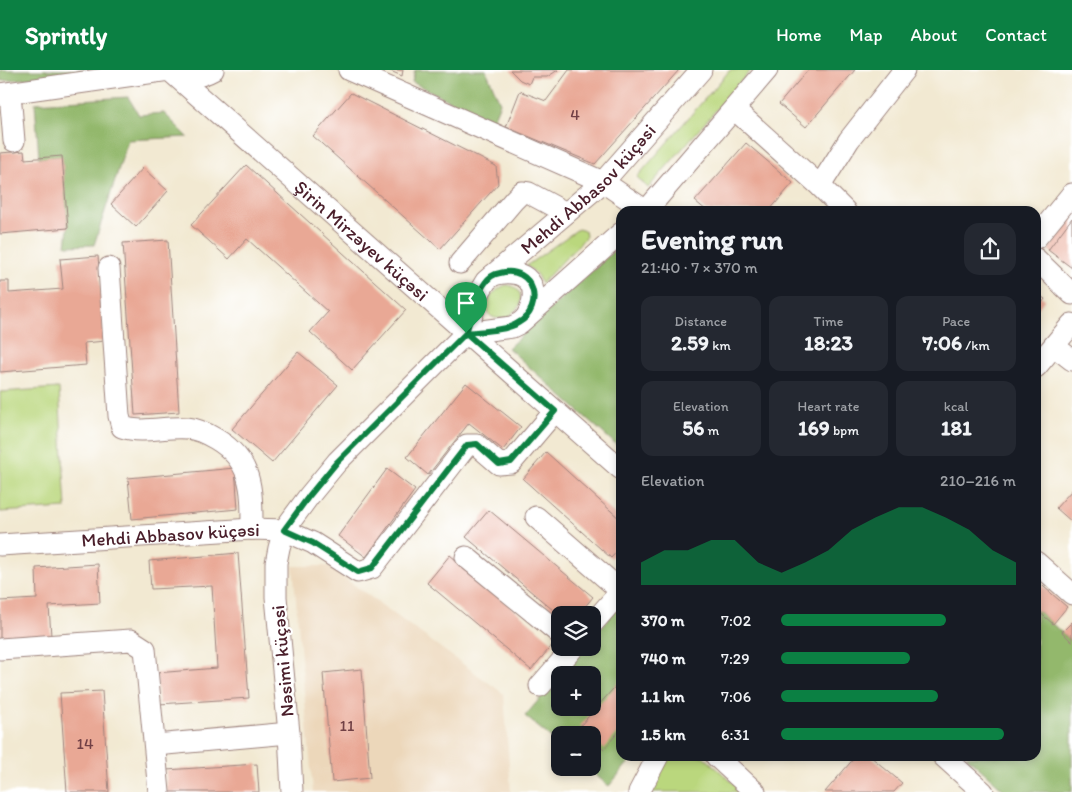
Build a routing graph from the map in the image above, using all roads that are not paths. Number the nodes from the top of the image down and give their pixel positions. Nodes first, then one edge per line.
1 (168, 70) edge
2 (213, 70) edge
3 (349, 70) edge
4 (700, 70) edge
5 (767, 70) edge
6 (904, 70) edge
7 (5, 94) edge
8 (734, 109) junction
9 (14, 141) dead end
10 (603, 182) junction
11 (820, 186) junction
12 (1072, 194) edge
13 (639, 206) edge
14 (650, 206) edge
15 (840, 206) edge
16 (566, 213) junction
17 (1041, 232) edge
18 (616, 237) edge
19 (460, 263) dead end
20 (1041, 264) edge
21 (109, 268) dead end
22 (493, 274) junction
23 (1072, 294) edge
24 (527, 316) junction
25 (1072, 324) edge
26 (466, 333) junction
27 (1054, 346) junction
28 (1072, 360) edge
29 (1041, 361) edge
30 (555, 411) junction
31 (616, 465) edge
32 (536, 517) dead end
33 (252, 529) junction
34 (284, 530) junction
35 (0, 545) edge
36 (466, 557) dead end
37 (1041, 566) edge
38 (616, 587) edge
39 (1072, 594) edge
40 (616, 597) edge
41 (601, 614) edge
42 (551, 627) edge
43 (0, 649) edge
44 (566, 656) edge
45 (540, 686) dead end
46 (289, 733) junction
47 (155, 745) junction
48 (655, 761) edge
49 (721, 761) edge
50 (949, 761) edge
51 (158, 792) edge
52 (292, 792) edge
53 (639, 792) edge
54 (755, 792) edge
55 (983, 792) edge

1 - 2 street
1 - 7 street
1 - 26 street, Şirin Mirzəyev küçəsi
3 - 10 street
4 - 10 street, Mehdi Abbasov küçəsi
5 - 8 street
6 - 11 street
7 - 9 street
8 - 11 street
8 - 14 street
10 - 13 street
10 - 16 street, Mehdi Abbasov küçəsi
11 - 15 street
12 - 17 street
16 - 19 street
16 - 22 street, Mehdi Abbasov küçəsi
18 - 24 street
20 - 23 street
21 - 33 street
22 - 24 street
22 - 26 street, Mehdi Abbasov küçəsi
24 - 26 street
25 - 27 street
26 - 30 street, Şirin Mirzəyev küçəsi
26 - 34 street, Mehdi Abbasov küçəsi
27 - 28 street
27 - 29 street
30 - 31 street, Şirin Mirzəyev küçəsi
30 - 34 street
32 - 38 street
33 - 34 street, Mehdi Abbasov küçəsi
33 - 35 street, Mehdi Abbasov küçəsi
34 - 46 street, Nəsimi küçəsi
36 - 42 street
37 - 39 street
40 - 41 street
43 - 47 street
44 - 45 street
46 - 47 street
46 - 52 street, Nəsimi küçəsi
47 - 51 street
48 - 53 street
49 - 54 street
50 - 55 street

